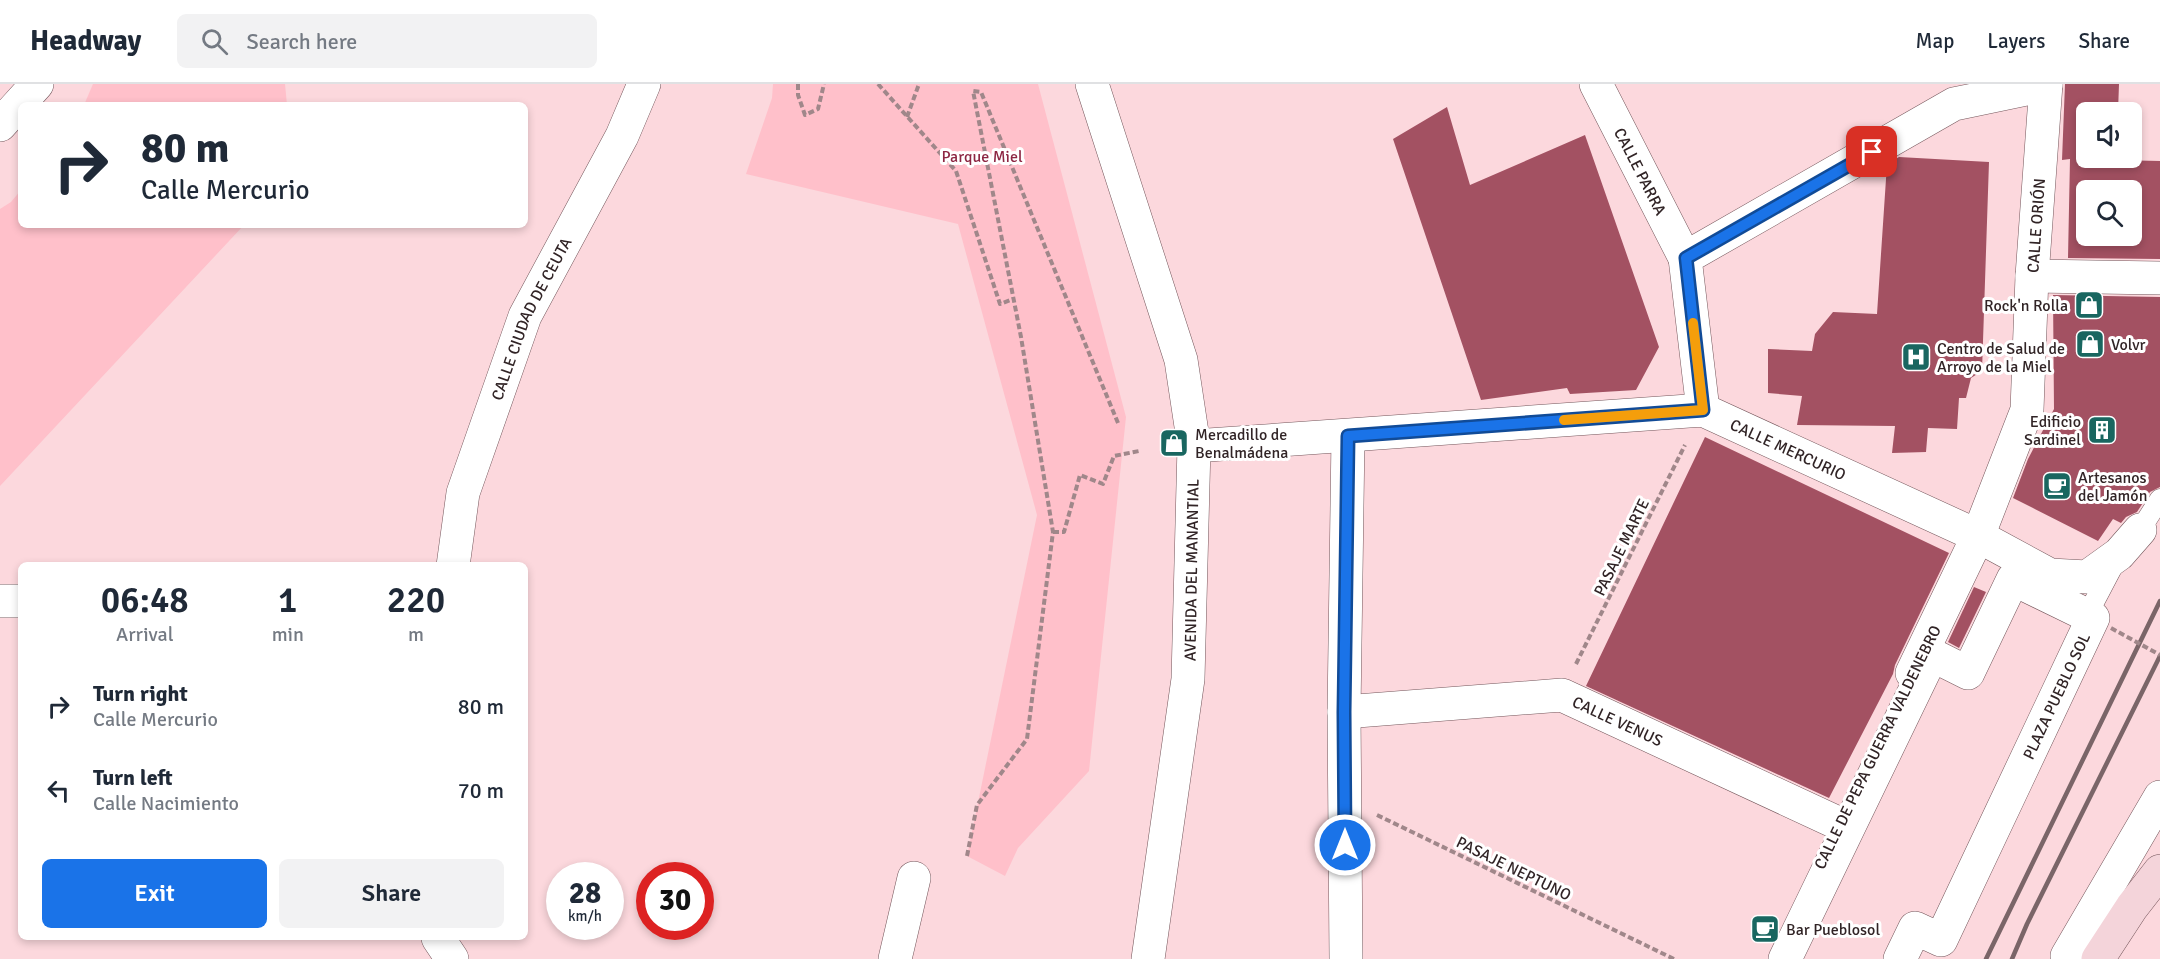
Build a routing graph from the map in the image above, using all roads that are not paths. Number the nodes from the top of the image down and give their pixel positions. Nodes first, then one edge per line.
1 (37, 84) edge
2 (644, 84) edge
3 (1092, 84) edge
4 (1596, 84) edge
5 (2046, 85) edge
6 (21, 102) edge
7 (18, 105) edge
8 (0, 125) edge
9 (1686, 258) junction
10 (2032, 276) junction
11 (2160, 278) edge
12 (1703, 410) junction
13 (1348, 436) junction
14 (1194, 446) junction
15 (2160, 499) edge
16 (2140, 530) joint
17 (1978, 536) junction
18 (2119, 554) junction
19 (454, 562) edge
20 (18, 601) edge
21 (0, 602) edge
22 (1344, 712) junction
23 (2036, 715) dead end
24 (2160, 797) edge
25 (1840, 824) junction
26 (2160, 871) edge
27 (914, 878) dead end
28 (439, 940) edge
29 (452, 940) edge
30 (2083, 958) edge
31 (453, 959) edge
32 (895, 959) edge
33 (1148, 959) edge
34 (1346, 959) edge
35 (1775, 959) edge
36 (1785, 959) edge
37 (1900, 959) edge

1 - 6 street
2 - 19 street, CALLE CIUDAD DE CEUTA
3 - 14 street, AVENIDA DEL MANANTIAL
4 - 9 street, CALLE PARRA
5 - 9 street
5 - 10 street, CALLE ORIÓN
7 - 8 street
9 - 12 street
10 - 11 street
10 - 17 street, CALLE ORIÓN
12 - 13 street, CALLE MERCURIO
12 - 17 street, CALLE MERCURIO
13 - 14 street, CALLE MERCURIO
13 - 22 street
14 - 33 street, AVENIDA DEL MANANTIAL
15 - 16 lane
16 - 18 street, CALLE MERCURIO
17 - 18 street, CALLE MERCURIO
17 - 25 street, CALLE DE PEPA GUERRA VALDENEBRO
18 - 23 lane
20 - 21 street
22 - 25 street, CALLE VENUS
22 - 34 street
24 - 30 street
25 - 35 street, CALLE DE PEPA GUERRA VALDENEBRO
26 - 30 main road
27 - 32 street
28 - 31 street
29 - 31 street
36 - 37 street, PLAZA PUEBLO SOL

